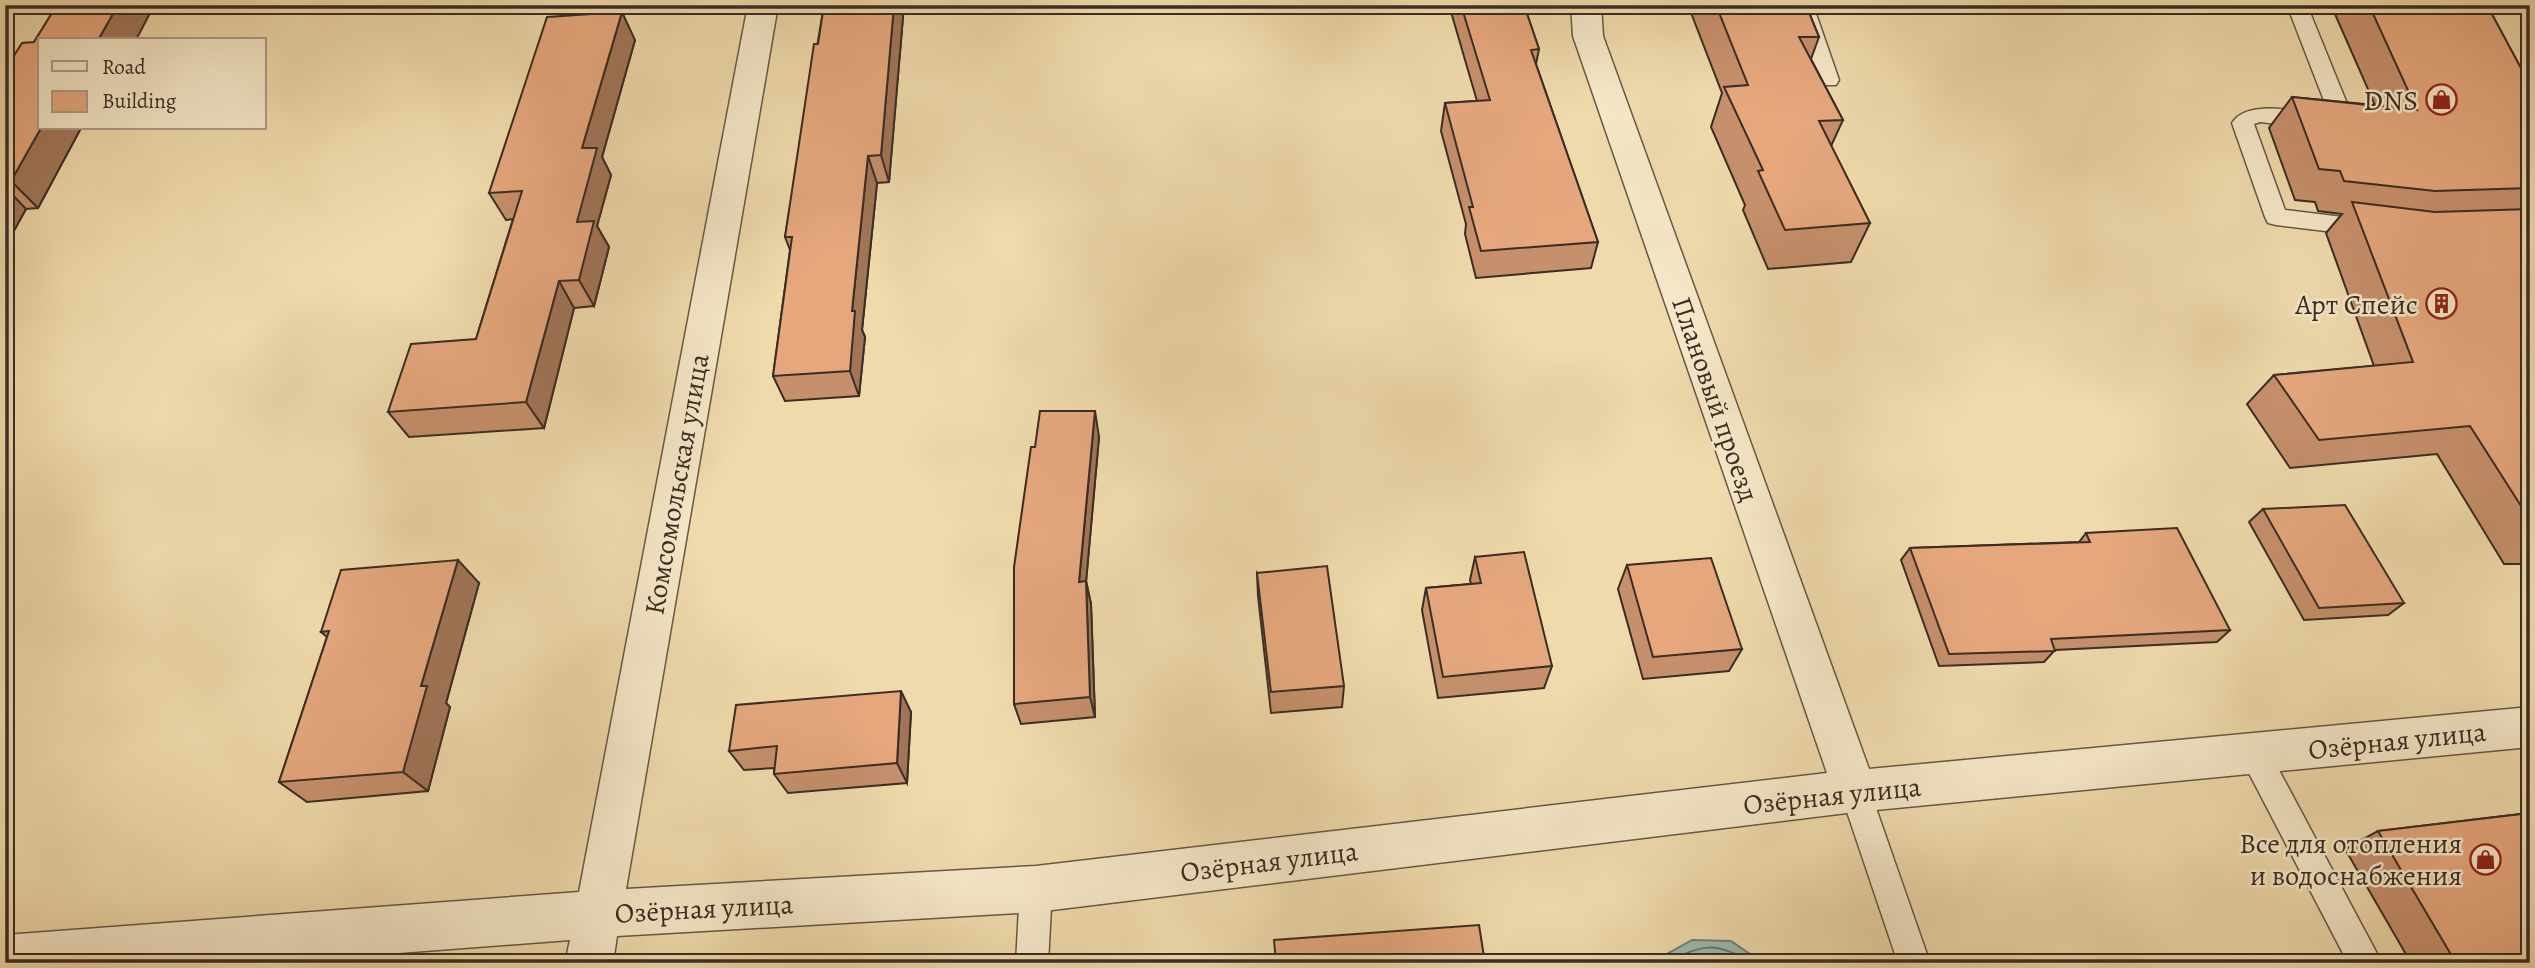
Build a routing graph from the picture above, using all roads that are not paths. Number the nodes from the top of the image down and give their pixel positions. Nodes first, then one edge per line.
1 (763, 5) edge
2 (1586, 5) edge
3 (1803, 5) edge
4 (2297, 5) edge
5 (1829, 80) dead end
6 (2393, 231) edge
7 (2530, 727) edge
8 (2254, 754) junction
9 (1855, 791) junction
10 (1036, 889) junction
11 (598, 914) junction
12 (5, 959) edge
13 (589, 963) edge
14 (1032, 963) edge
15 (1914, 963) edge
16 (2366, 963) edge

1 - 11 street, Комсомольская улица
2 - 9 street, Плановый проезд
3 - 5 lane
4 - 6 lane
7 - 8 street, Озёрная улица
8 - 9 street, Озёрная улица
8 - 16 lane
9 - 10 street, Озёрная улица
9 - 15 lane
10 - 11 street, Озёрная улица
10 - 14 lane
11 - 12 street, Озёрная улица
11 - 13 street, Комсомольская улица

